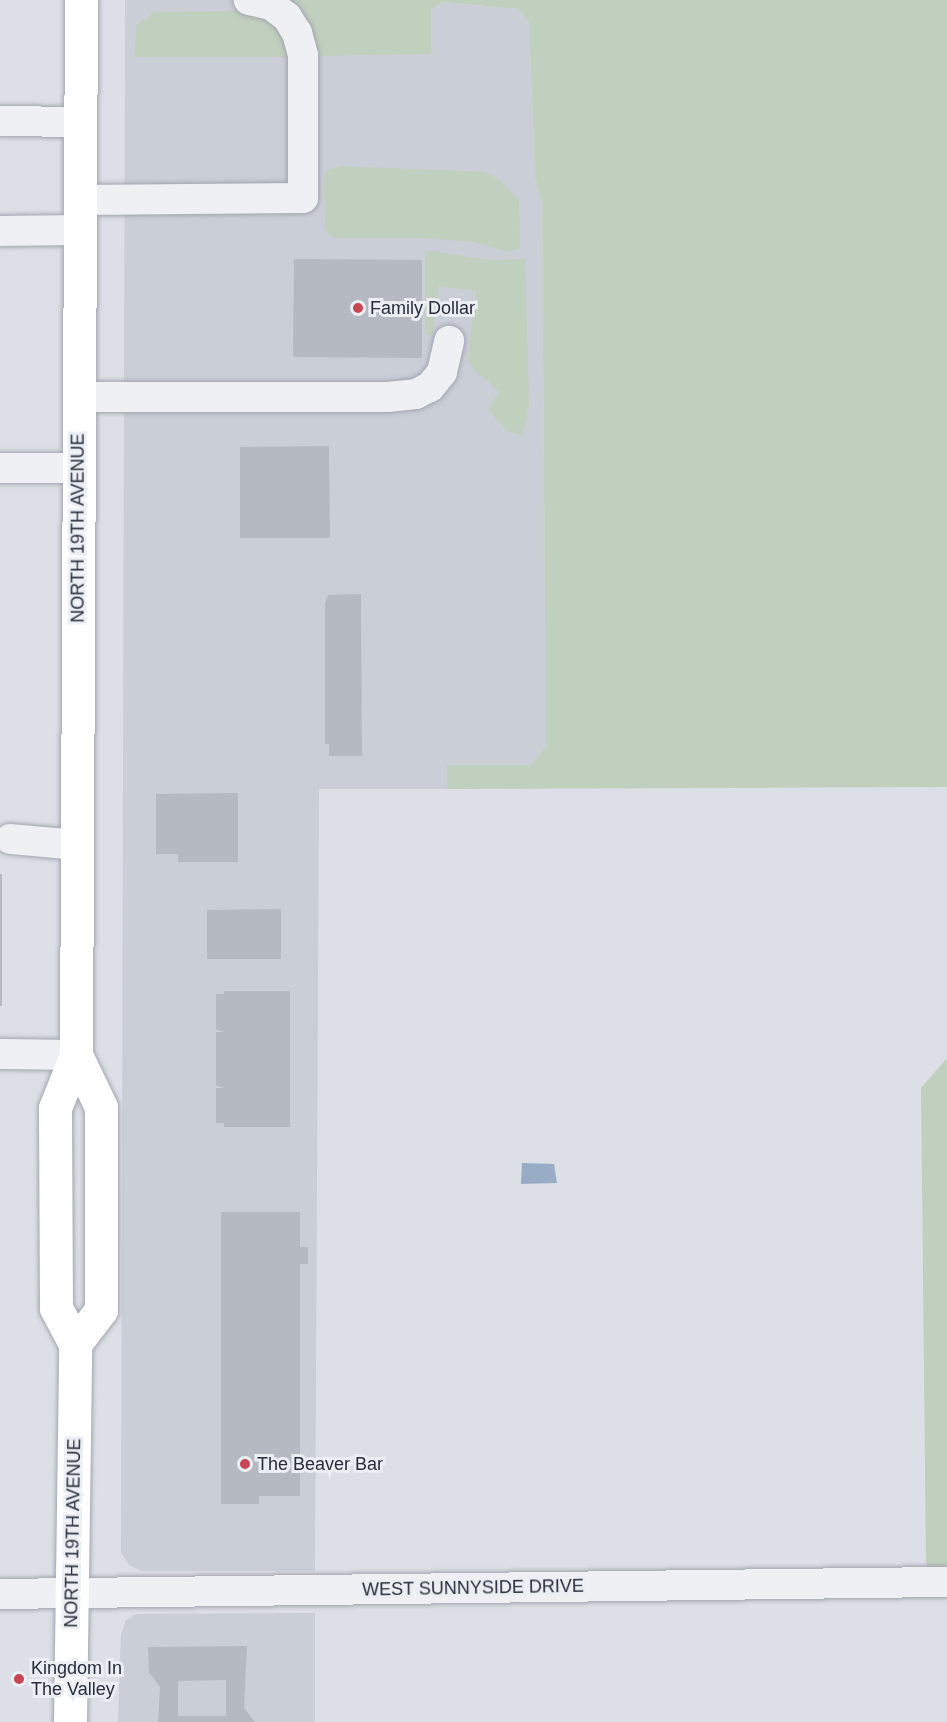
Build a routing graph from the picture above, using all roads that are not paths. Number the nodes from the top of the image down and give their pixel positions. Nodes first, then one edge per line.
1 (81, 0) edge
2 (249, 0) edge
3 (0, 122) edge
4 (81, 122) junction
5 (80, 215) junction
6 (0, 231) edge
7 (449, 342) dead end
8 (79, 397) junction
9 (0, 468) edge
10 (79, 468) junction
11 (10, 839) dead end
12 (77, 845) junction
13 (0, 1054) edge
14 (76, 1055) junction
15 (75, 1344) junction
16 (947, 1582) edge
17 (73, 1593) junction
18 (0, 1594) edge
19 (70, 1722) edge

1 - 4 main road, NORTH 19TH AVENUE
2 - 5 street
3 - 4 street
4 - 5 main road, NORTH 19TH AVENUE
5 - 6 street
5 - 8 main road, NORTH 19TH AVENUE
7 - 8 street
8 - 10 main road, NORTH 19TH AVENUE
9 - 10 street
10 - 12 main road, NORTH 19TH AVENUE
11 - 12 street
12 - 14 main road, NORTH 19TH AVENUE
13 - 14 street
14 - 15 main road, NORTH 19TH AVENUE
14 - 15 main road, NORTH 19TH AVENUE
15 - 17 main road, NORTH 19TH AVENUE
16 - 17 street, WEST SUNNYSIDE DRIVE
17 - 18 street, WEST SUNNYSIDE DRIVE
17 - 19 main road, NORTH 19TH AVENUE

